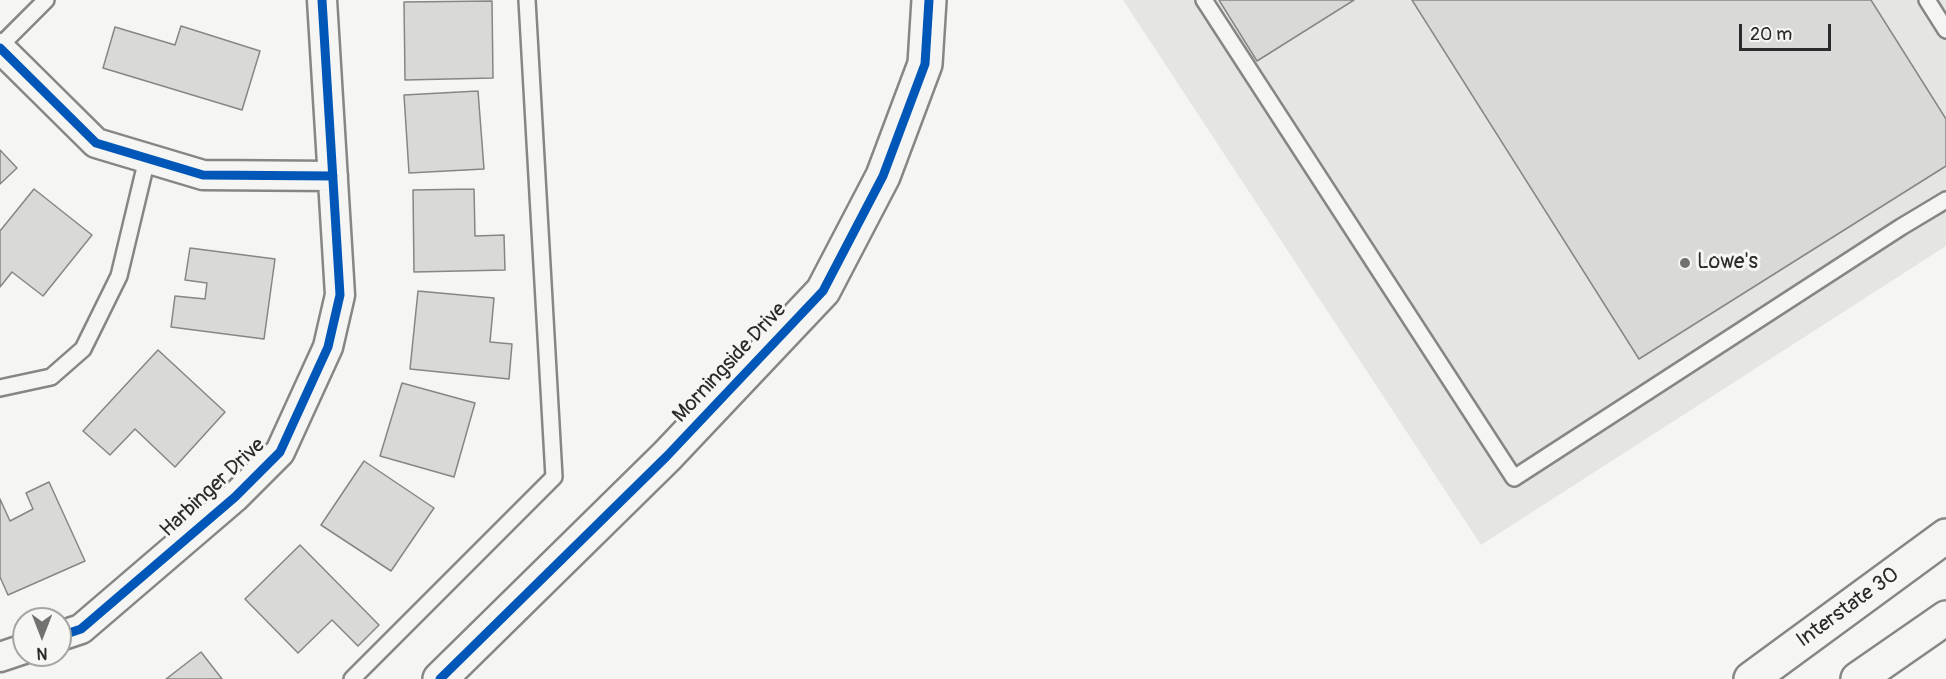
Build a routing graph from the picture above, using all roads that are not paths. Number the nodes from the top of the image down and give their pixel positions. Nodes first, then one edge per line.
1 (46, 0) edge
2 (322, 0) edge
3 (527, 0) edge
4 (929, 0) edge
5 (1204, 0) edge
6 (1934, 3) edge
7 (1946, 30) edge
8 (0, 47) edge
9 (147, 159) junction
10 (333, 176) junction
11 (1946, 200) edge
12 (0, 388) edge
13 (1946, 537) edge
14 (1946, 618) edge
15 (72, 632) edge
16 (352, 679) edge
17 (440, 679) edge
18 (1751, 679) edge
19 (1858, 679) edge

1 - 8 lane
2 - 10 street, Harbinger Drive
3 - 16 lane
4 - 17 main road, Morningside Drive
5 - 11 lane
6 - 7 lane
8 - 9 street
9 - 10 street
9 - 12 lane
10 - 15 street, Harbinger Drive
13 - 18 main road, Interstate 30
14 - 19 main road

